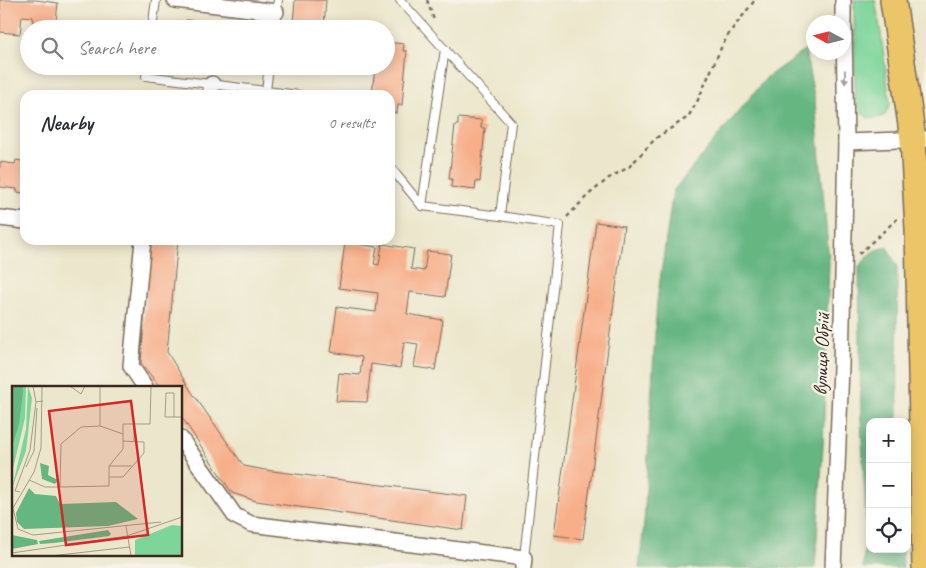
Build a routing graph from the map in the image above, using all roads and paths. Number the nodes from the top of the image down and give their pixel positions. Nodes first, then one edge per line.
1 (156, 0) edge
2 (174, 0) edge
3 (400, 0) edge
4 (755, 0) edge
5 (843, 0) edge
6 (893, 0) edge
7 (277, 6) edge
8 (843, 15) edge
9 (153, 20) edge
10 (275, 20) edge
11 (445, 49) junction
12 (845, 60) edge
13 (146, 75) edge
14 (268, 75) edge
15 (211, 90) edge
16 (266, 90) edge
17 (920, 139) edge
18 (846, 142) junction
19 (395, 173) edge
20 (422, 206) junction
21 (500, 216) junction
22 (0, 218) edge
23 (20, 220) edge
24 (560, 225) junction
25 (143, 245) edge
26 (144, 386) edge
27 (182, 439) edge
28 (524, 563) edge
29 (833, 568) edge
30 (925, 568) edge

1 - 9 lane
2 - 7 street
3 - 11 lane
4 - 24 path
5 - 8 street
6 - 17 highway
7 - 10 lane
11 - 20 lane
11 - 21 lane
12 -> 18 street, вулиця Обрій
13 - 15 lane
14 - 16 lane
17 - 18 street
17 - 30 highway
18 - 29 street, вулиця Обрій
19 - 20 lane
20 - 21 lane
21 - 24 lane
22 - 23 street
24 - 28 lane
25 - 26 street
27 - 28 street

